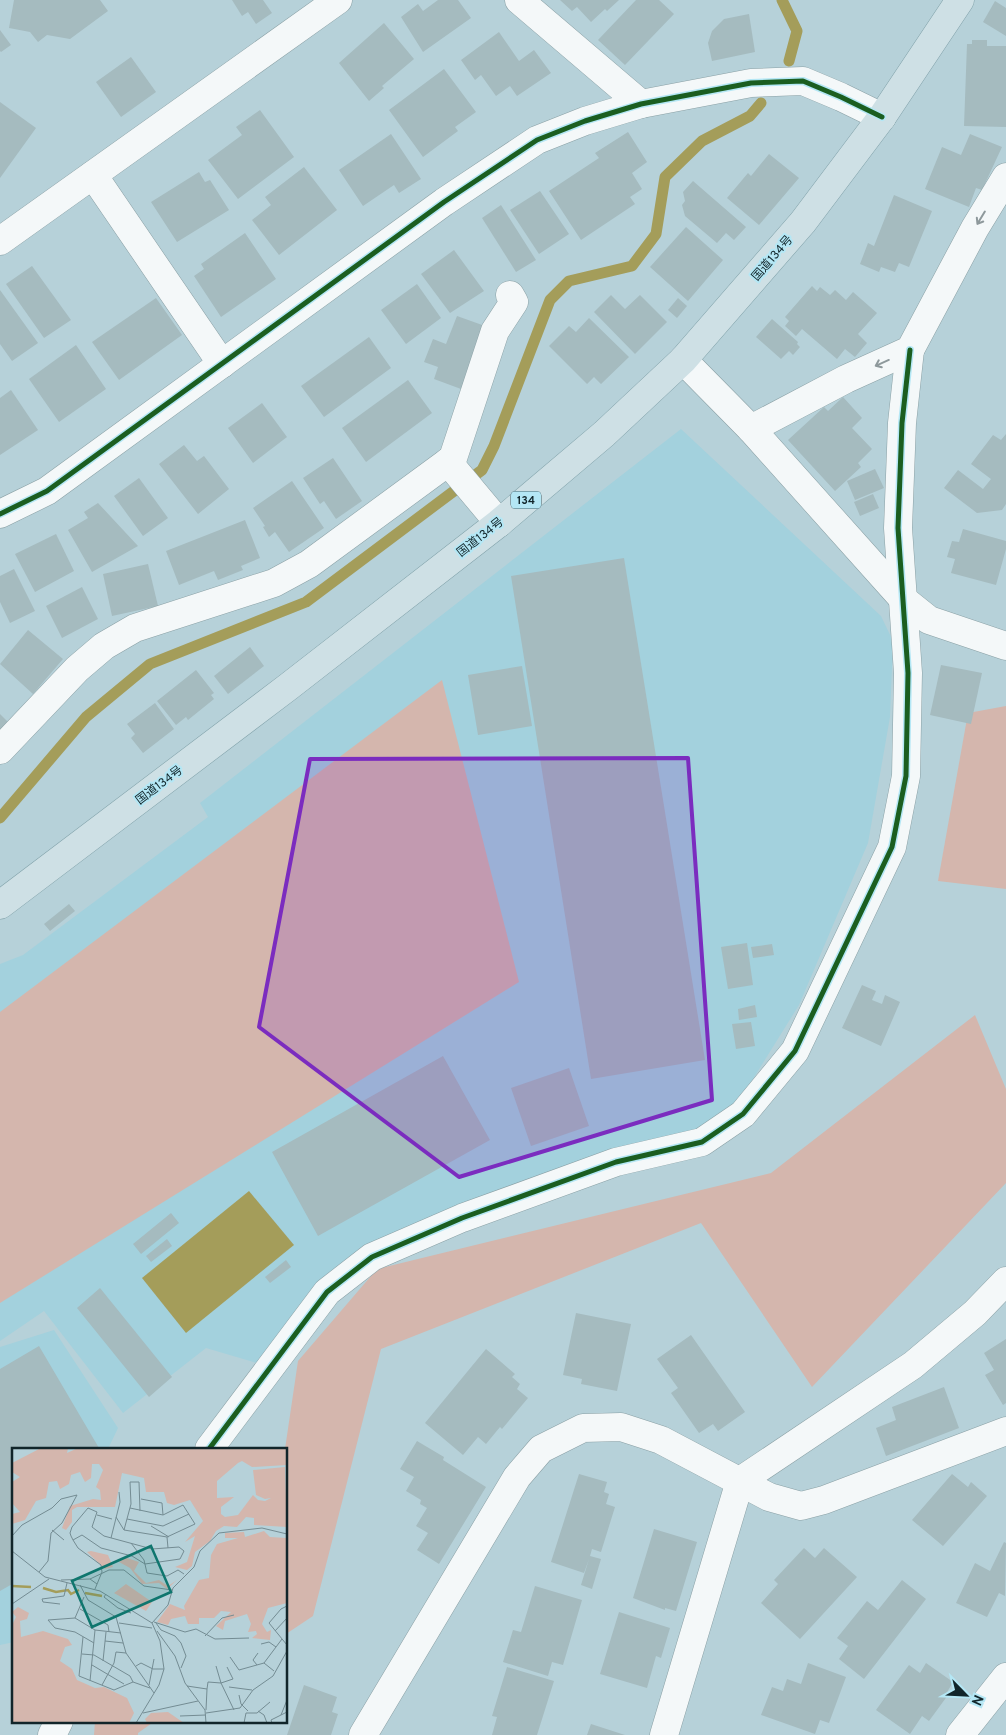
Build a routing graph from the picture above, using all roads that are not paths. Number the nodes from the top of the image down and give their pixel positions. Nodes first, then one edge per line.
1 (338, 0) edge
2 (519, 0) edge
3 (960, 0) edge
4 (641, 104) junction
5 (882, 118) junction
6 (93, 175) junction
7 (1006, 177) edge
8 (0, 241) edge
9 (510, 295) dead end
10 (910, 350) junction
11 (683, 360) junction
12 (222, 364) junction
13 (751, 429) junction
14 (451, 465) junction
15 (0, 514) edge
16 (499, 523) junction
17 (904, 600) junction
18 (1006, 646) edge
19 (0, 750) edge
20 (0, 905) edge
21 (1006, 1281) edge
22 (1006, 1430) edge
23 (210, 1448) edge
24 (740, 1481) junction
25 (1006, 1677) edge
26 (59, 1722) edge
27 (52, 1735) edge
28 (363, 1735) edge
29 (664, 1735) edge
30 (960, 1735) edge

1 - 6 street
2 - 4 street
3 - 5 highway, 国道134号 / 134
4 - 5 street
4 - 12 street
5 - 11 highway, 国道134号 / 134
6 - 8 street
6 - 12 street
7 -> 10 street
9 - 14 street
10 -> 13 street
10 - 17 street
11 - 13 street
11 - 16 highway, 国道134号 / 134
12 - 15 street
13 - 17 street
14 - 16 street
14 - 19 street
16 - 20 highway, 国道134号 / 134
17 - 18 street
17 - 23 street
21 - 24 street
22 - 24 street
24 - 28 street
24 - 29 street
25 - 30 street
26 - 27 street

